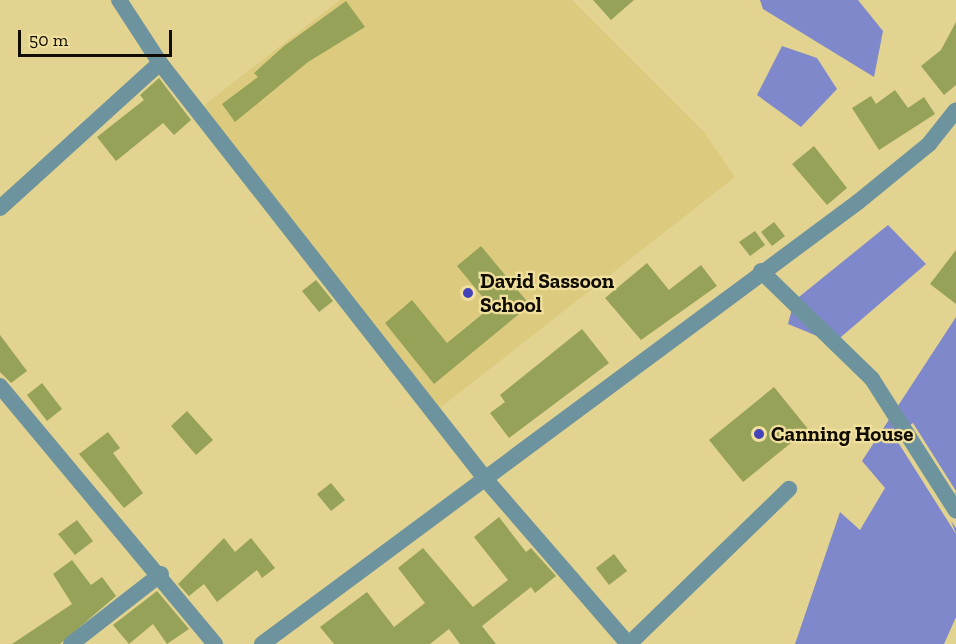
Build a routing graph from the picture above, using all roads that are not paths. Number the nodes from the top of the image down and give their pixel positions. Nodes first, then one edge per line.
1 (119, 0) edge
2 (160, 63) junction
3 (956, 110) edge
4 (0, 208) edge
5 (761, 272) junction
6 (0, 386) edge
7 (487, 481) junction
8 (789, 489) dead end
9 (956, 511) edge
10 (161, 574) junction
11 (71, 644) edge
12 (215, 644) edge
13 (262, 644) edge
14 (629, 644) edge

1 - 2 street
2 - 4 street
2 - 7 street
3 - 5 street
5 - 7 street
5 - 9 street
6 - 10 street
7 - 13 street
7 - 14 street
8 - 14 street
10 - 11 street
10 - 12 street

